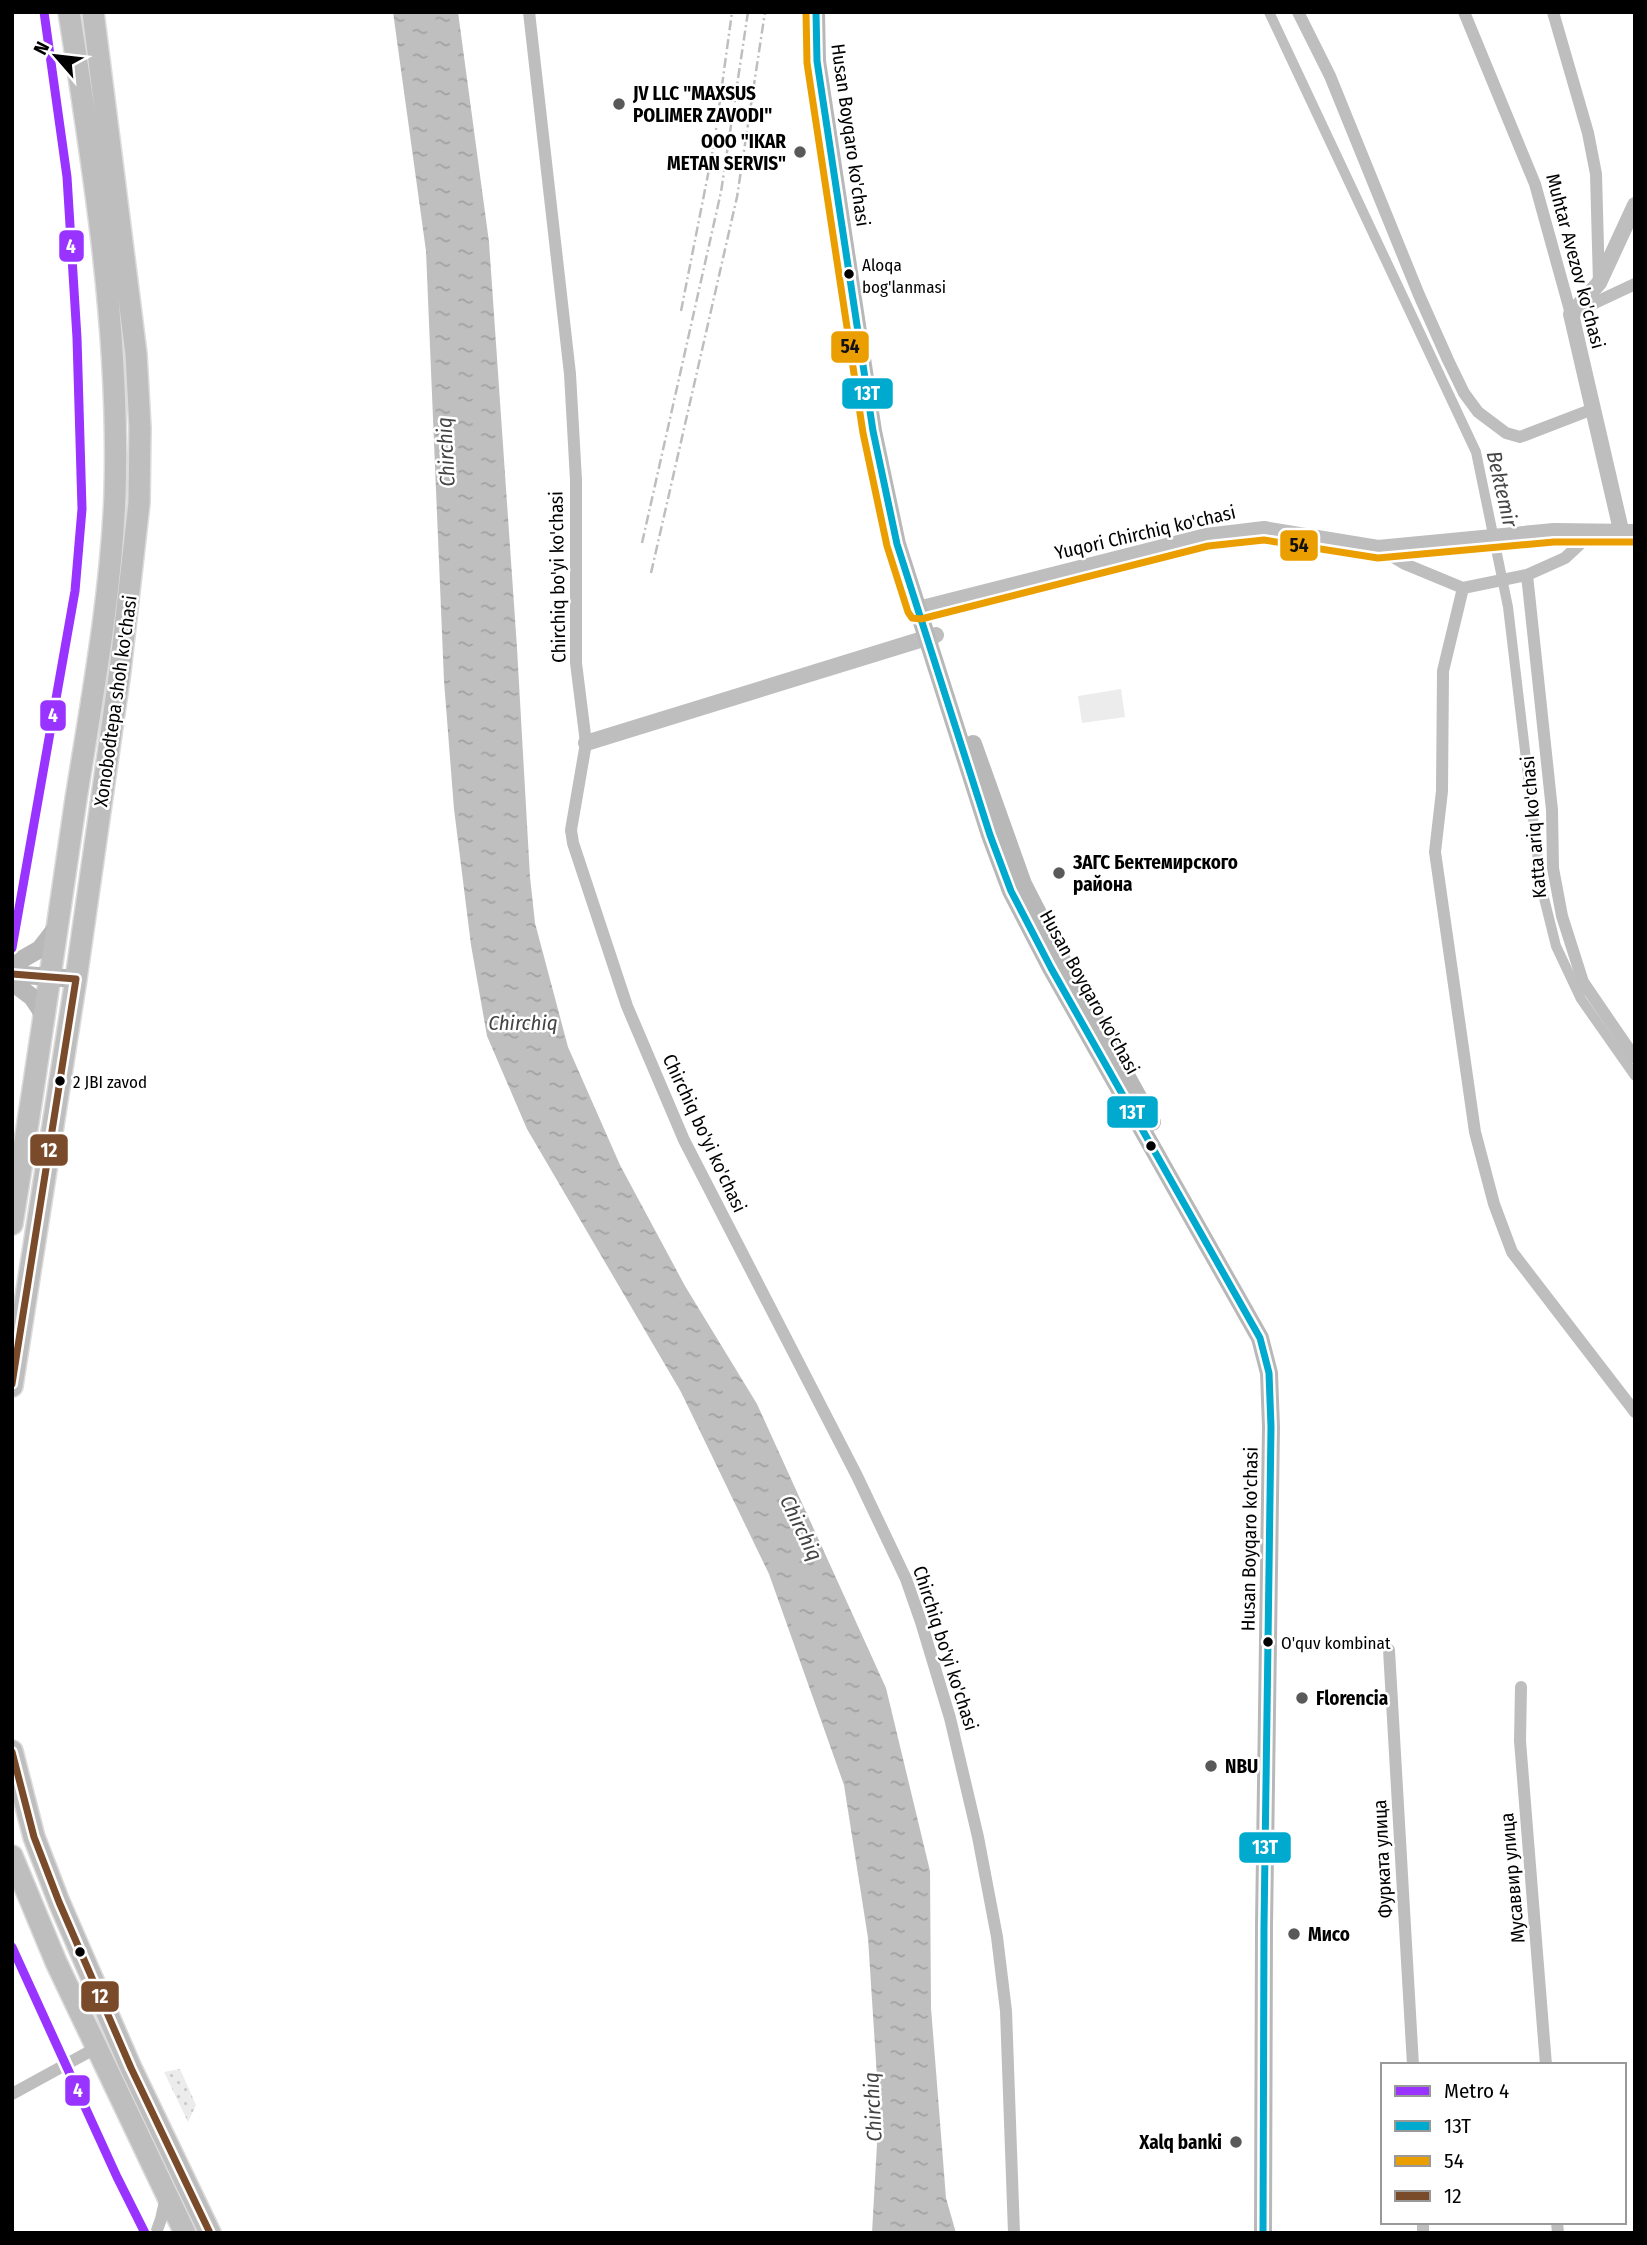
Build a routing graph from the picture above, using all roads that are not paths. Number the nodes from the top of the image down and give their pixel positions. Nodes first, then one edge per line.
1 (69, 12) edge
2 (93, 12) edge
3 (529, 12) edge
4 (816, 12) edge
5 (826, 12) edge
6 (1298, 12) edge
7 (1464, 12) edge
8 (1553, 12) edge
9 (822, 61) junction
10 (1635, 205) edge
11 (1599, 283) junction
12 (1635, 284) edge
13 (1571, 314) junction
14 (1593, 409) junction
15 (1595, 530) junction
16 (1628, 531) edge
17 (1378, 548) junction
18 (1521, 576) junction
19 (1463, 588) junction
20 (922, 608) junction
21 (932, 637) junction
22 (586, 743) junction
23 (57, 927) junction
24 (12, 965) edge
25 (1057, 965) junction
26 (12, 974) edge
27 (49, 977) junction
28 (76, 979) junction
29 (12, 982) edge
30 (44, 1015) junction
31 (1635, 1058) edge
32 (12, 1224) edge
33 (12, 1386) edge
34 (1635, 1412) edge
35 (1389, 1650) dead end
36 (1521, 1687) dead end
37 (12, 1751) edge
38 (37, 1846) junction
39 (12, 1856) edge
40 (96, 2048) junction
41 (1413, 2063) edge
42 (1546, 2063) edge
43 (12, 2094) edge
44 (166, 2193) junction
45 (156, 2233) edge
46 (185, 2233) edge
47 (210, 2233) edge
48 (1014, 2233) edge
49 (1263, 2233) edge
50 (1275, 2233) edge

1 - 23 highway, Xonobodtepa shoh ko'chasi
2 - 28 highway, Xonobodtepa shoh ko'chasi
3 - 22 street, Chirchiq bo'yi ko'chasi
4 - 9 main road, Husan Boyqaro ko'chasi
5 - 9 main road, Husan Boyqaro ko'chasi
6 - 14 street
7 - 13 street, Muhtar Avezov ko'chasi
8 - 11 street
9 - 20 main road, Husan Boyqaro ko'chasi
10 - 11 street
11 - 13 street
12 - 13 street
13 - 14 street, Muhtar Avezov ko'chasi
14 - 16 street, Muhtar Avezov ko'chasi
15 - 16 street, Yuqori Chirchiq ko'chasi
15 - 17 street, Yuqori Chirchiq ko'chasi
15 - 18 street
17 - 19 street
17 - 20 street, Yuqori Chirchiq ko'chasi
18 - 19 street
18 - 31 street, Katta ariq ko'chasi
19 - 34 street
20 - 21 main road, Husan Boyqaro ko'chasi
21 - 22 street
21 - 25 main road, Husan Boyqaro ko'chasi
22 - 48 street, Chirchiq bo'yi ko'chasi
23 - 24 main road
23 - 27 highway, Xonobodtepa shoh ko'chasi
25 - 49 main road, Husan Boyqaro ko'chasi
25 - 50 main road, Husan Boyqaro ko'chasi
26 - 27 main road
27 - 28 main road
27 - 30 highway, Xonobodtepa shoh ko'chasi
28 - 33 highway, Xonobodtepa shoh ko'chasi
29 - 30 main road
30 - 32 highway, Xonobodtepa shoh ko'chasi
35 - 41 street, Фурката улица
36 - 42 street, Мусаввир улица
37 - 38 highway
38 - 39 highway
38 - 47 highway
39 - 40 highway
40 - 43 street
40 - 44 highway
44 - 45 street
44 - 46 highway

